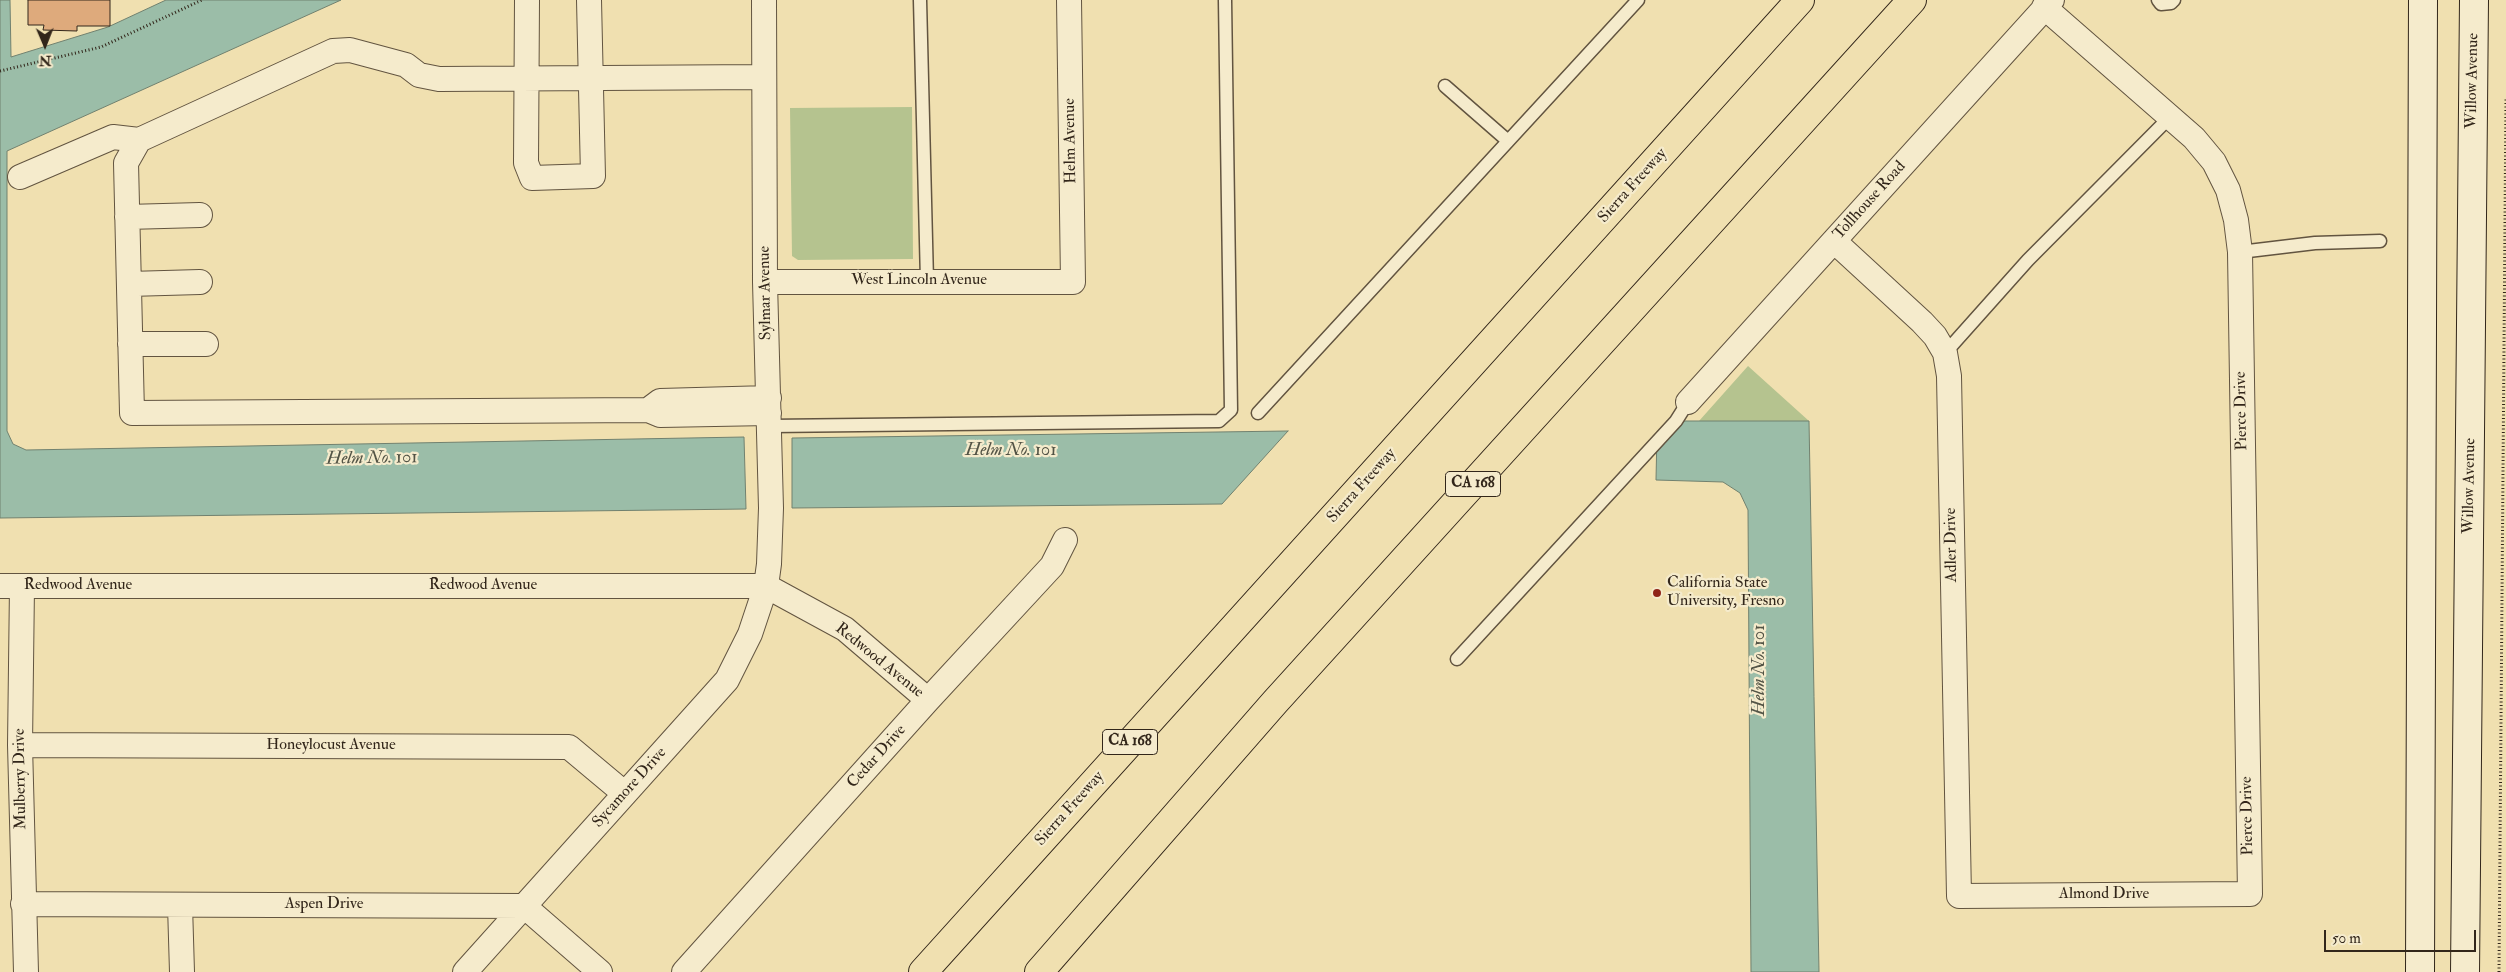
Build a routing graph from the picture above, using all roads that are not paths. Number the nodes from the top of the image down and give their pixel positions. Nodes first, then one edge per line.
1 (527, 0) edge
2 (589, 0) edge
3 (764, 0) edge
4 (920, 0) edge
5 (1069, 0) edge
6 (1225, 0) edge
7 (1638, 0) edge
8 (1800, 0) edge
9 (1912, 0) edge
10 (2158, 0) edge
11 (2174, 0) edge
12 (2423, 0) edge
13 (2474, 0) edge
14 (2048, 4) edge
15 (764, 70) junction
16 (526, 71) junction
17 (590, 71) junction
18 (1445, 86) dead end
19 (2171, 116) junction
20 (138, 140) junction
21 (1508, 141) junction
22 (20, 177) dead end
23 (200, 215) dead end
24 (127, 216) junction
25 (1834, 241) junction
26 (2380, 241) dead end
27 (2240, 252) junction
28 (927, 281) junction
29 (200, 282) dead end
30 (765, 282) junction
31 (1073, 282) joint
32 (129, 284) junction
33 (130, 344) junction
34 (206, 344) dead end
35 (1945, 353) junction
36 (1688, 402) joint
37 (769, 413) junction
38 (1258, 413) dead end
39 (1065, 540) dead end
40 (11, 586) edge
41 (766, 586) junction
42 (1456, 659) dead end
43 (928, 700) junction
44 (20, 745) junction
45 (624, 793) junction
46 (2250, 894) joint
47 (1959, 896) joint
48 (23, 904) junction
49 (180, 905) junction
50 (524, 906) junction
51 (26, 972) edge
52 (182, 972) edge
53 (464, 972) edge
54 (600, 972) edge
55 (684, 972) edge
56 (923, 972) edge
57 (1039, 972) edge
58 (2420, 972) edge
59 (2465, 972) edge

1 - 16 street
2 - 17 street
3 - 15 street, Sylmar Avenue
4 - 28 lane
5 - 31 street, Helm Avenue
6 - 37 lane
7 - 21 lane
8 - 56 highway, Sierra Freeway / CA 168
9 - 57 highway, CA 168
10 - 11 lane
12 - 58 main road
13 - 59 main road, Willow Avenue
14 - 19 street, Pierce Drive
14 - 25 street, Tollhouse Road
15 - 17 street
15 - 30 street, Sylmar Avenue
16 - 17 street
16 - 17 street
16 - 20 street
18 - 21 lane
19 - 27 street, Pierce Drive
19 - 35 lane
20 - 22 street
20 - 24 street
21 - 38 lane
23 - 24 street
24 - 32 street
25 - 35 street, Adler Drive
25 - 36 street, Tollhouse Road
26 - 27 lane
27 - 46 street, Pierce Drive
28 - 30 street, West Lincoln Avenue
28 - 31 street, West Lincoln Avenue
29 - 32 street
30 - 37 street, Sylmar Avenue
32 - 33 street
33 - 34 street
33 - 37 street
35 - 47 street, Adler Drive
36 - 42 lane
37 - 41 street, Sylmar Avenue
39 - 43 street, Cedar Drive
40 - 41 street, Redwood Avenue
40 - 44 street, Mulberry Drive
41 - 43 street, Redwood Avenue
41 - 45 street, Sycamore Drive
43 - 55 street, Cedar Drive
44 - 45 street, Honeylocust Avenue
44 - 48 street, Mulberry Drive
45 - 50 street, Sycamore Drive
46 - 47 street, Almond Drive
48 - 49 street, Aspen Drive
48 - 51 street, Mulberry Drive
49 - 50 street, Aspen Drive
49 - 52 street
50 - 53 street, Sycamore Drive
50 - 54 street

